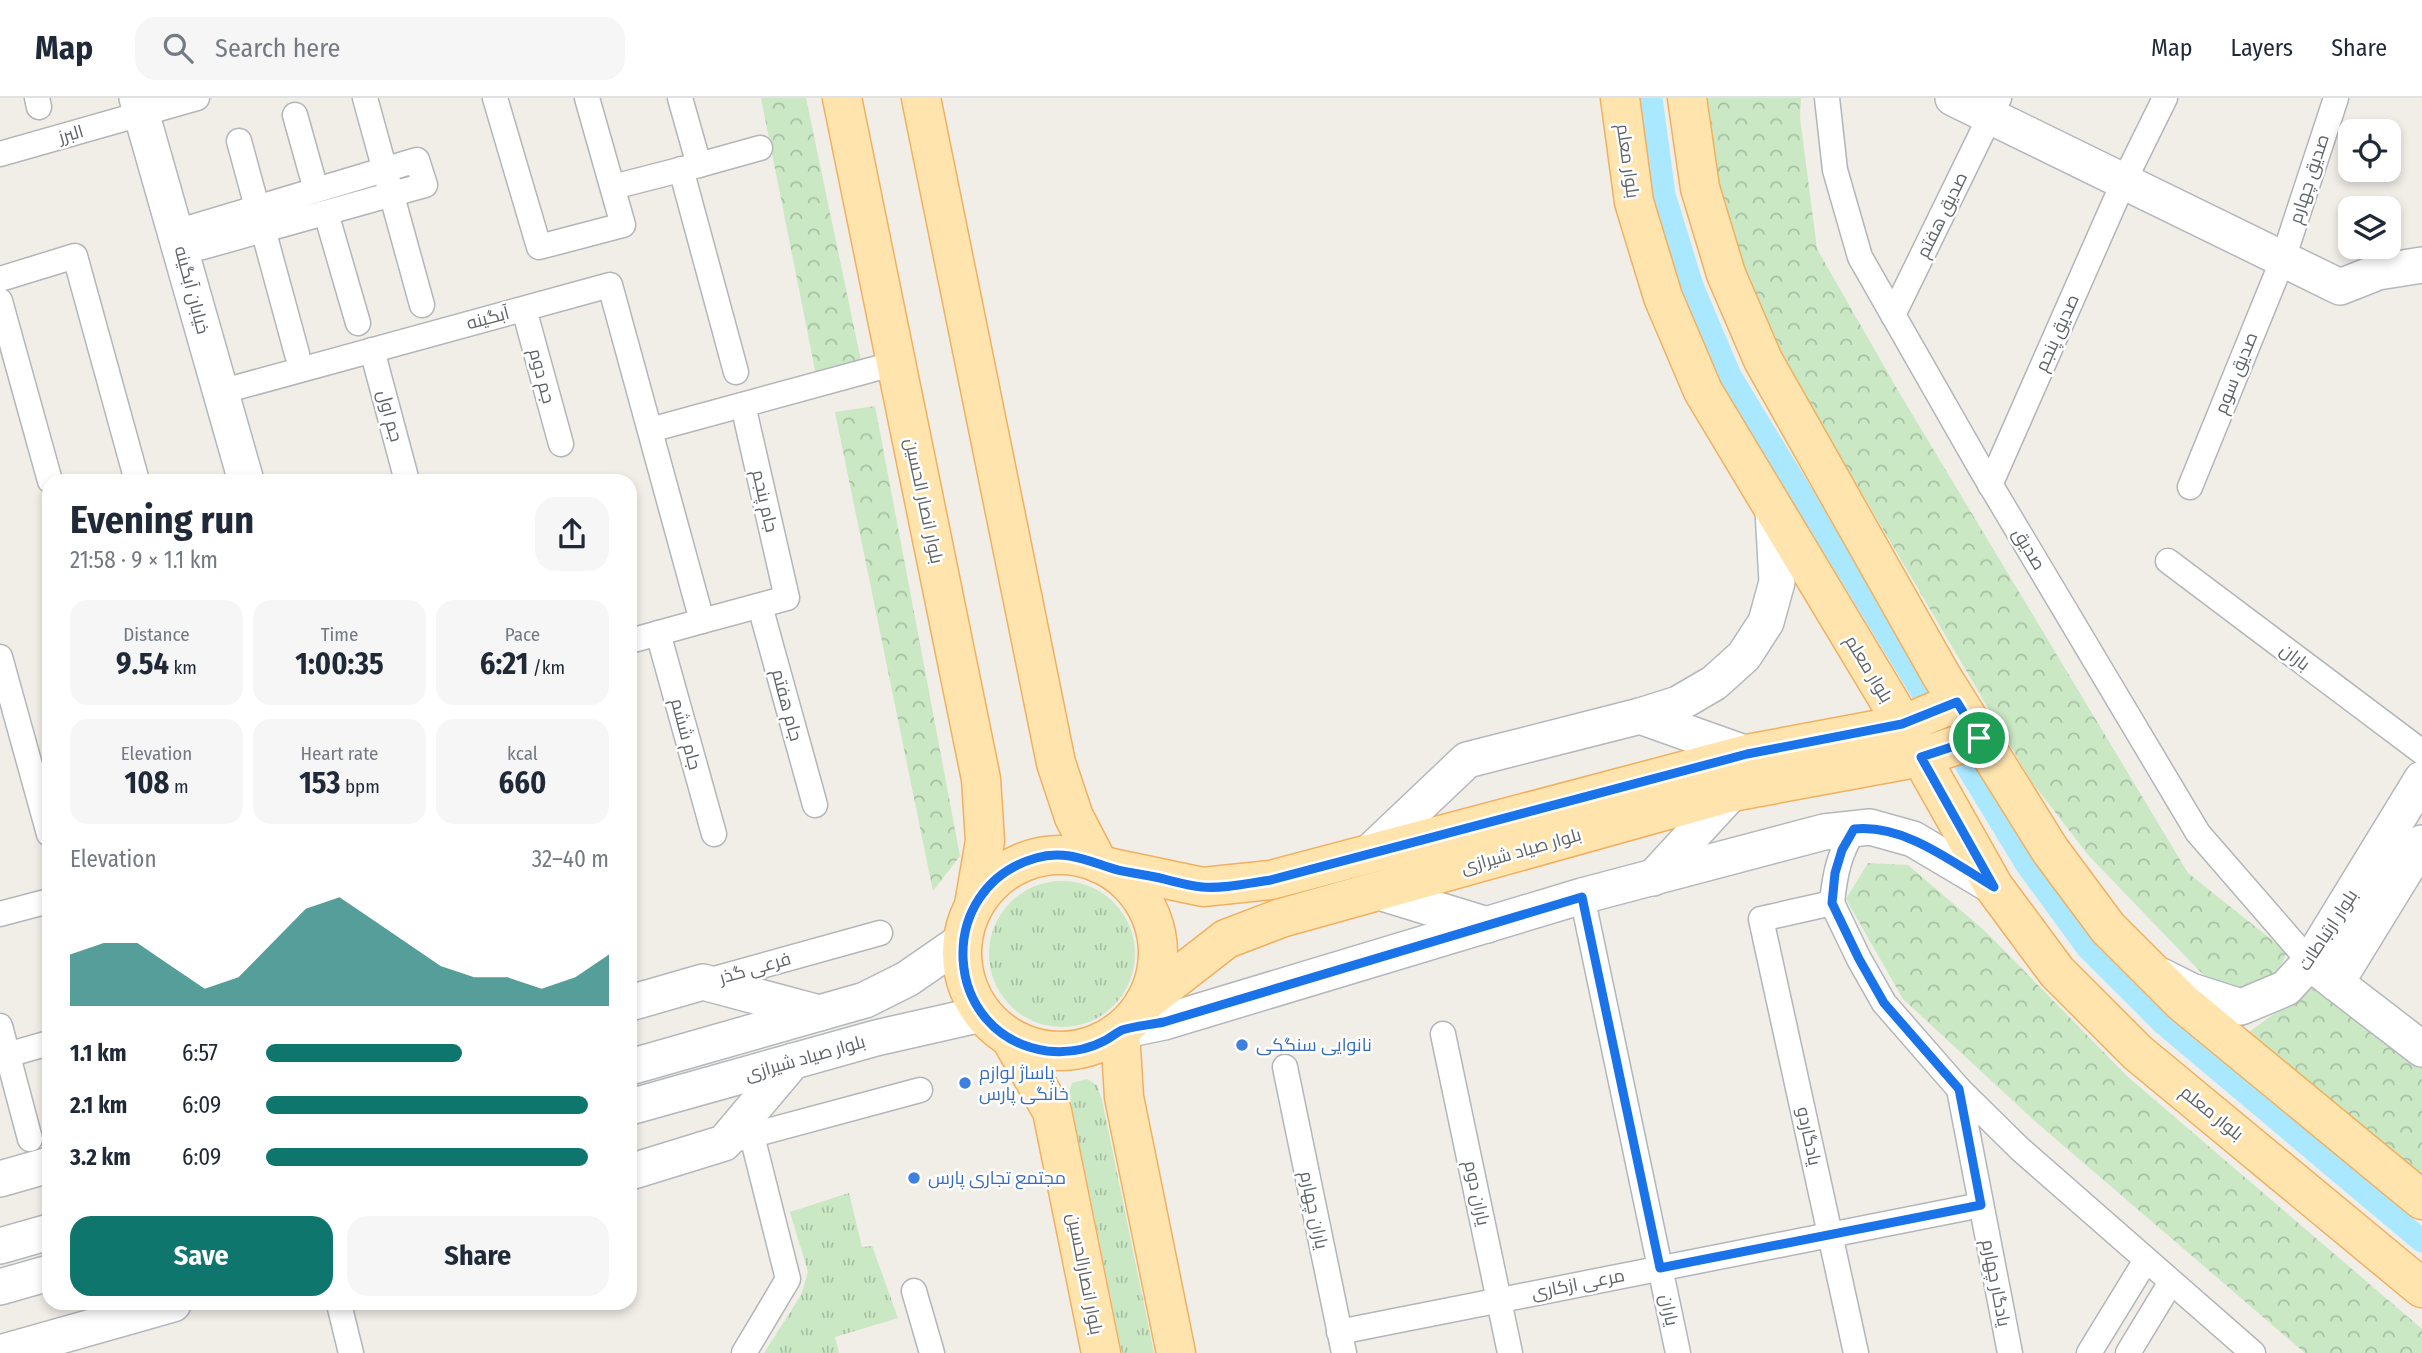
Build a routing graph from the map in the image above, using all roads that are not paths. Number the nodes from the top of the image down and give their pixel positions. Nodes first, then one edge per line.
1 (197, 98) edge
2 (365, 98) edge
3 (587, 98) edge
4 (680, 98) edge
5 (842, 98) edge
6 (921, 98) edge
7 (1620, 98) edge
8 (1687, 98) edge
9 (1827, 98) edge
10 (1953, 98) edge
11 (2165, 98) edge
12 (2336, 98) edge
13 (498, 99) edge
14 (139, 106) edge
15 (1995, 107) edge
16 (295, 115) dead end
17 (239, 141) dead end
18 (760, 148) dead end
19 (0, 154) edge
20 (690, 167) junction
21 (386, 169) junction
22 (2124, 181) junction
23 (612, 187) junction
24 (316, 190) junction
25 (393, 194) junction
26 (326, 213) junction
27 (260, 219) junction
28 (178, 242) junction
29 (2283, 259) junction
30 (2422, 265) edge
31 (0, 279) edge
32 (0, 301) edge
33 (422, 305) dead end
34 (524, 309) junction
35 (1893, 315) junction
36 (358, 323) dead end
37 (372, 350) junction
38 (297, 354) dead end
39 (896, 363) junction
40 (736, 372) dead end
41 (220, 392) junction
42 (743, 405) junction
43 (650, 430) junction
44 (561, 444) dead end
45 (48, 474) edge
46 (135, 474) edge
47 (240, 474) edge
48 (405, 474) edge
49 (1990, 485) junction
50 (2190, 487) dead end
51 (1773, 510) junction
52 (2168, 561) dead end
53 (760, 606) junction
54 (702, 621) junction
55 (659, 634) junction
56 (637, 639) edge
57 (0, 657) edge
58 (1957, 702) junction
59 (1640, 716) junction
60 (1902, 724) junction
61 (1979, 738) junction
62 (2422, 752) edge
63 (1747, 754) junction
64 (1921, 757) junction
65 (2422, 779) edge
66 (1732, 792) junction
67 (815, 804) dead end
68 (42, 809) edge
69 (1854, 829) junction
70 (714, 834) dead end
71 (2422, 843) edge
72 (1367, 855) junction
73 (1103, 865) junction
74 (1653, 878) junction
75 (1994, 887) junction
76 (1376, 891) junction
77 (1582, 897) junction
78 (42, 903) edge
79 (1832, 903) junction
80 (974, 905) junction
81 (0, 914) edge
82 (1487, 925) junction
83 (880, 933) dead end
84 (962, 941) junction
85 (2150, 971) junction
86 (2323, 972) junction
87 (703, 982) junction
88 (637, 1001) edge
89 (1145, 1002) junction
90 (819, 1013) junction
91 (982, 1014) junction
92 (0, 1026) edge
93 (1120, 1031) junction
94 (1443, 1034) dead end
95 (1012, 1039) junction
96 (42, 1045) edge
97 (2422, 1049) edge
98 (4, 1056) edge
99 (793, 1061) junction
100 (637, 1065) edge
101 (1285, 1067) dead end
102 (1959, 1089) junction
103 (920, 1090) dead end
104 (637, 1106) edge
105 (738, 1140) junction
106 (40, 1152) edge
107 (637, 1170) edge
108 (0, 1179) edge
109 (2422, 1200) edge
110 (1981, 1205) junction
111 (42, 1234) edge
112 (1830, 1234) junction
113 (0, 1246) edge
114 (2146, 1260) junction
115 (1660, 1268) junction
116 (42, 1275) edge
117 (2171, 1282) junction
118 (0, 1287) edge
119 (2422, 1288) edge
120 (914, 1291) dead end
121 (1499, 1300) junction
122 (157, 1310) edge
123 (340, 1310) edge
124 (1341, 1342) edge
125 (61, 1345) edge
126 (2, 1352) edge
127 (351, 1353) edge
128 (744, 1353) edge
129 (932, 1353) edge
130 (1101, 1353) edge
131 (1176, 1353) edge
132 (1510, 1353) edge
133 (1678, 1353) edge
134 (1856, 1353) edge
135 (2010, 1353) edge
136 (2089, 1353) edge
137 (2128, 1353) edge
138 (2253, 1353) edge

1 - 14 street, البرز
2 - 21 street
3 - 23 street
4 - 20 street
5 - 39 main road, بلوار انصار الحسین
6 - 73 main road
7 - 51 main road, بلوار معلم
8 - 58 main road
9 - 35 street, صدیق
10 - 15 main road
11 - 22 street, صدیق پنجم
12 - 29 street, صدیق چهارم
13 - 23 street
14 - 19 street, البرز
14 - 28 main road, خیابان آبگینه
15 - 22 main road
15 - 35 street, صدیق هفتم
16 - 24 street
17 - 27 street
18 - 20 street
20 - 23 street
20 - 40 street
21 - 24 street
21 - 25 street
21 - 25 street
22 - 29 main road
22 - 49 street, صدیق پنجم
24 - 27 street
25 - 26 street
25 - 33 street
26 - 27 street
26 - 36 street
27 - 28 street
27 - 38 street
28 - 41 main road, خیابان آبگینه
29 - 30 main road
29 - 50 street, صدیق سوم
31 - 46 street
32 - 45 street
34 - 37 street, آبگینه
34 - 43 street, آبگینه
34 - 44 street, جم دوم
35 - 49 street, صدیق
37 - 41 street, آبگینه
37 - 48 street, جم اول
39 - 42 street
39 - 80 main road, بلوار انصار الحسین
41 - 47 main road, خیابان آبگینه
42 - 43 street
42 - 53 street, جام پنجم
43 - 54 street, آبگینه
49 - 86 street, صدیق
51 - 59 main road
51 - 60 main road, بلوار معلم
52 - 62 street, باران
53 - 54 street
53 - 67 street, جام هفتم
54 - 55 street
55 - 56 street
55 - 70 street, جام ششم
57 - 68 street
58 - 60 main road, بلوار صیاد شیرازی
58 - 61 main road
59 - 63 main road
59 - 72 main road
60 - 63 main road, بلوار صیاد شیرازی
60 - 64 main road, بلوار معلم
61 - 64 main road, بلوار صیاد شیرازی
61 - 85 main road
63 - 72 main road, بلوار صیاد شیرازی
64 - 66 main road, بلوار صیاد شیرازی
64 - 75 main road, بلوار معلم
65 - 86 main road, بلوار ارتباطات
66 - 74 main road
66 - 76 main road, بلوار صیاد شیرازی
69 - 74 main road
69 - 75 main road
69 - 79 street
71 - 86 main road, بلوار ارتباطات
72 - 73 main road, بلوار صیاد شیرازی
73 - 80 main road
73 - 89 main road
74 - 77 main road
75 - 119 main road, بلوار معلم
76 - 82 main road
76 - 89 main road, بلوار صیاد شیرازی
77 - 82 main road
77 - 115 street, یاران
78 - 81 street
79 - 102 street
79 - 112 street, یادگار‌دو
80 - 84 main road
82 - 93 main road
83 - 87 street, فرعی گذر
84 - 90 main road
84 - 91 main road
85 - 86 main road, بلوار ارتباطات
85 - 109 main road
86 - 97 main road
87 - 88 main road, فرعی گذر
87 - 90 main road
89 - 93 main road
90 - 100 main road
91 - 95 main road
91 - 99 main road, بلوار صیاد شیرازی
92 - 98 street
93 - 95 main road
93 - 131 main road
94 - 121 street, یاران دوم
95 - 130 main road, بلوار انصارالحسین
96 - 98 street
98 - 106 street
99 - 104 main road, بلوار صیاد شیرازی
99 - 105 main road
101 - 124 street, یاران چهارم
102 - 110 street, یادگار چهارم
102 - 114 street
103 - 105 street
105 - 107 main road
105 - 128 street
106 - 108 main road
110 - 112 street, مرعی ازکاری
110 - 135 street, یادگار چهارم
111 - 113 main road
112 - 115 street, مرعی ازکاری
112 - 134 street, یادگار‌دو
114 - 117 street
114 - 136 street
115 - 121 street, مرعی ازکاری
115 - 133 street, یاران
116 - 118 main road
117 - 137 street
117 - 138 street
120 - 129 street
121 - 124 street, مرعی ازکاری
121 - 132 street, یاران دوم
122 - 125 main road
123 - 127 street
125 - 126 main road

